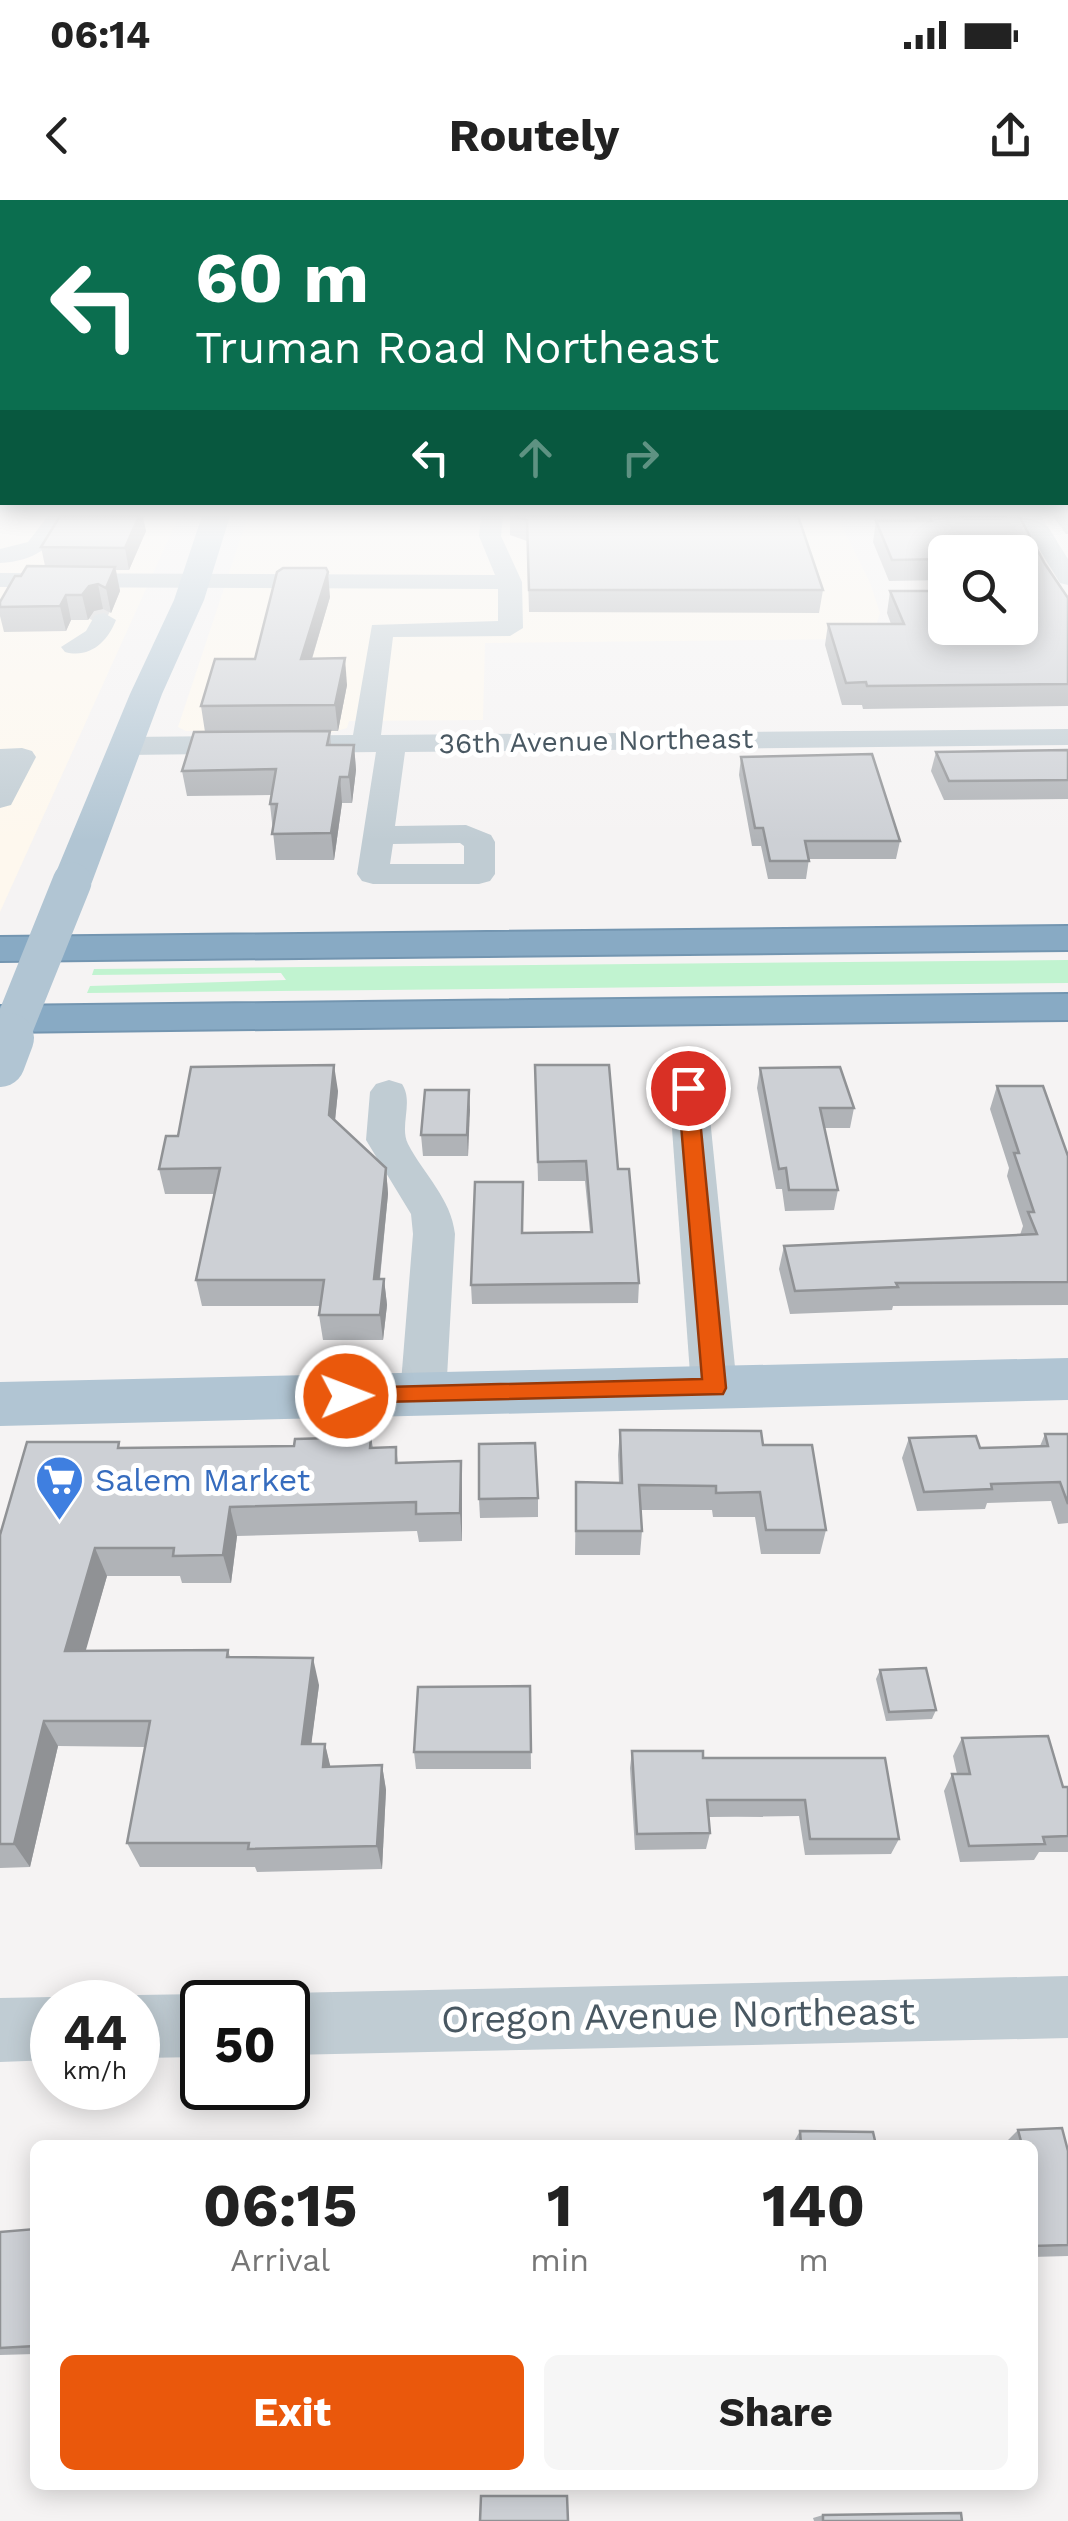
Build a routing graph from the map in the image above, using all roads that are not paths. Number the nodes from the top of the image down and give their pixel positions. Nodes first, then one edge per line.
1 (96, 624) tunnel mouth
2 (178, 624) edge
3 (381, 624) edge
4 (510, 624) edge
5 (380, 630) junction
6 (74, 647) dead end
7 (1068, 737) edge
8 (125, 746) junction
9 (382, 752) junction
10 (0, 758) edge
11 (0, 799) edge
12 (379, 835) junction
13 (1068, 938) edge
14 (0, 949) edge
15 (1068, 1007) edge
16 (0, 1018) edge
17 (0, 1062) edge
18 (688, 1088) dead end
19 (389, 1092) dead end
20 (1068, 1379) edge
21 (714, 1388) junction
22 (423, 1395) junction
23 (0, 1404) edge
24 (1068, 2007) edge
25 (310, 2024) edge
26 (30, 2029) edge
27 (0, 2030) edge

1 - 6 street
2 - 8 main road
3 - 5 street
4 - 5 street
5 - 9 street
7 - 9 street, 36th Avenue Northeast
8 - 9 street, 36th Avenue Northeast
8 - 17 main road, bridge
9 - 12 street
10 - 11 street
12 - 12 street
13 - 14 highway
15 - 16 highway
18 - 21 street
19 - 22 street
20 - 21 main road
21 - 22 main road
22 - 23 main road
24 - 25 street, Oregon Avenue Northeast
26 - 27 street

